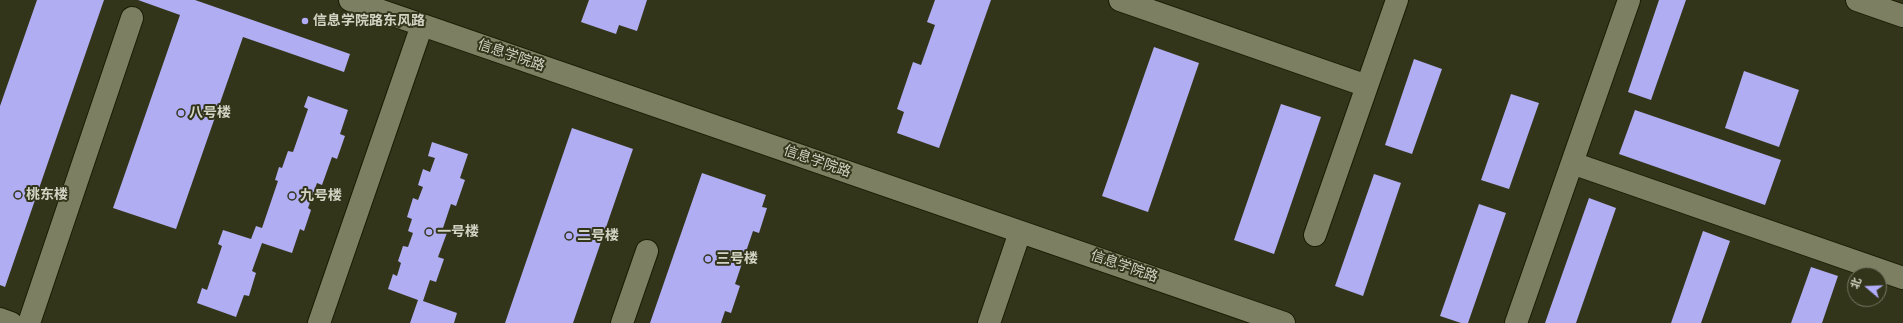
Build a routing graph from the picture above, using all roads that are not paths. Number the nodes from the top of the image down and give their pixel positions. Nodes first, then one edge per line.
1 (350, 0) edge
2 (1122, 0) edge
3 (1397, 0) edge
4 (1628, 0) edge
5 (1871, 2) edge
6 (1903, 16) edge
7 (132, 18) dead end
8 (422, 25) junction
9 (1367, 86) junction
10 (1572, 163) junction
11 (1020, 232) junction
12 (1316, 235) dead end
13 (647, 251) dead end
14 (1903, 278) edge
15 (0, 319) edge
16 (11, 323) edge
17 (29, 323) edge
18 (319, 323) edge
19 (622, 323) edge
20 (989, 323) edge
21 (1284, 323) edge
22 (1516, 323) edge

1 - 8 street, 信息学院路
2 - 9 street
3 - 9 street
4 - 10 street
5 - 6 street
7 - 17 street
8 - 11 street, 信息学院路
8 - 18 street
9 - 12 street
10 - 14 street
10 - 22 street
11 - 20 street
11 - 21 street, 信息学院路
13 - 19 street
15 - 16 street

